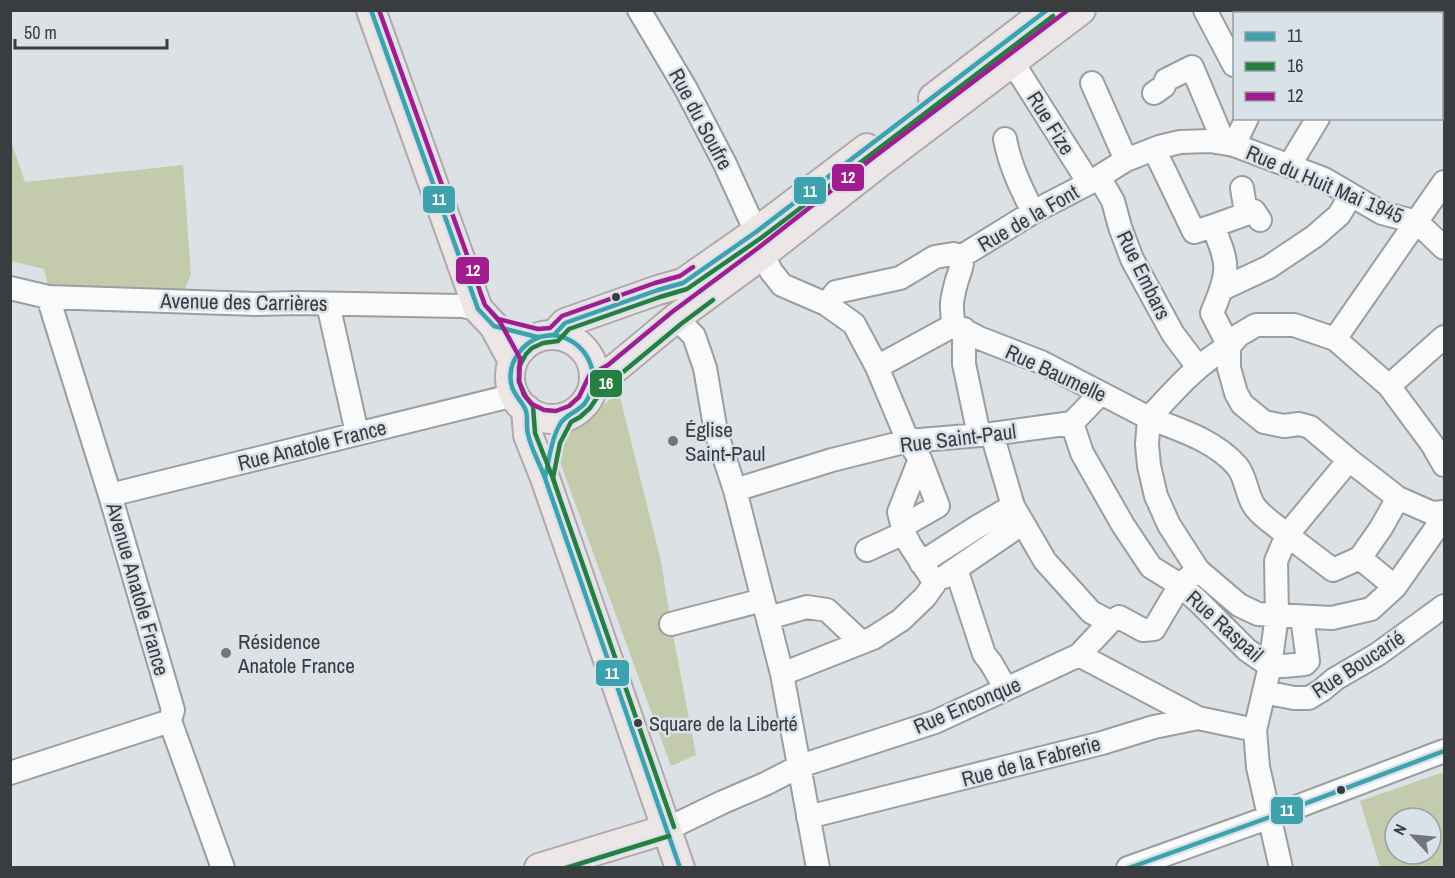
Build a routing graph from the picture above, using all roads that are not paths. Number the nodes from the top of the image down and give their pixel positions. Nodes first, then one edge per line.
1 (371, 10) edge
2 (639, 10) edge
3 (1081, 10) edge
4 (1205, 10) edge
5 (1034, 15) edge
6 (1013, 63) junction
7 (1233, 63) edge
8 (1092, 83) dead end
9 (1154, 93) dead end
10 (1246, 120) edge
11 (1317, 120) edge
12 (1005, 139) dead end
13 (1229, 144) junction
14 (1154, 149) junction
15 (1126, 160) junction
16 (1289, 166) junction
17 (1094, 180) junction
18 (1444, 182) edge
19 (1242, 188) dead end
20 (1351, 195) junction
21 (1033, 213) junction
22 (1417, 222) junction
23 (1213, 226) junction
24 (760, 243) junction
25 (1444, 248) edge
26 (963, 256) junction
27 (10, 288) edge
28 (1222, 289) junction
29 (647, 295) junction
30 (48, 297) junction
31 (328, 303) junction
32 (825, 304) junction
33 (486, 317) junction
34 (676, 318) junction
35 (959, 327) junction
36 (546, 336) junction
37 (1444, 337) edge
38 (1335, 339) junction
39 (1229, 346) junction
40 (513, 361) junction
41 (877, 367) junction
42 (1198, 367) junction
43 (594, 382) junction
44 (1389, 386) junction
45 (1101, 393) junction
46 (520, 402) junction
47 (565, 417) junction
48 (1149, 418) junction
49 (1072, 423) junction
50 (357, 433) junction
51 (986, 435) junction
52 (1438, 442) edge
53 (914, 450) junction
54 (1349, 460) junction
55 (1444, 465) edge
56 (545, 478) junction
57 (735, 490) junction
58 (110, 495) junction
59 (1398, 498) junction
60 (1444, 512) edge
61 (1018, 514) junction
62 (1444, 517) edge
63 (904, 530) junction
64 (1287, 535) junction
65 (867, 550) dead end
66 (1360, 558) junction
67 (921, 562) junction
68 (957, 569) junction
69 (1198, 570) junction
70 (935, 583) junction
71 (1180, 585) junction
72 (1395, 587) junction
73 (1444, 606) edge
74 (765, 609) junction
75 (1277, 615) junction
76 (1302, 617) junction
77 (1114, 620) junction
78 (671, 624) dead end
79 (861, 642) junction
80 (1079, 655) junction
81 (1270, 666) junction
82 (782, 674) junction
83 (1006, 689) junction
84 (1264, 692) junction
85 (1198, 718) junction
86 (170, 722) junction
87 (1255, 730) junction
88 (1444, 751) edge
89 (800, 766) junction
90 (10, 773) edge
91 (1270, 817) junction
92 (808, 818) junction
93 (667, 829) junction
94 (1141, 865) edge
95 (223, 867) edge
96 (539, 867) edge
97 (680, 867) edge
98 (818, 867) edge
99 (1281, 867) edge

1 - 33 main road
2 - 24 street, Rue du Soufre
3 - 6 main road
4 - 7 street
5 - 24 main road
6 - 17 street, Rue Fize
6 - 24 main road
8 - 15 street
9 - 13 street
10 - 13 street
11 - 16 street
12 - 21 street
13 - 14 street, Rue de la Font
13 - 16 street, Rue du Huit Mai 1945
14 - 15 street, Rue de la Font
14 - 23 street
15 - 17 street, Rue de la Font
16 - 20 street, Rue du Huit Mai 1945
17 - 21 street, Rue de la Font
17 - 42 street, Rue Embars
18 - 22 street
19 - 23 street
20 - 22 street, Rue du Huit Mai 1945
20 - 28 street
21 - 26 street, Rue de la Font
22 - 25 street
22 - 38 street
23 - 28 street
24 - 29 main road
24 - 32 street, Rue du Soufre
24 - 34 main road
26 - 32 street, Rue de la Font
26 - 35 street
27 - 30 street, Avenue des Carrières
28 - 39 street
29 - 34 main road
29 - 36 main road
30 - 31 street, Avenue des Carrières
30 - 58 street, Avenue Anatole France
31 - 33 street, Avenue des Carrières
31 - 50 street
32 - 41 street, Rue du Soufre
33 - 36 main road
33 - 40 main road
34 - 43 main road
34 - 57 street
35 - 41 street
35 - 45 street, Rue Baumelle
35 - 51 street
36 - 40 main road
36 - 43 main road
37 - 44 street
38 - 39 street
38 - 44 street
39 - 42 street
39 - 54 street
40 - 46 main road
41 - 53 street, Rue du Soufre
42 - 48 street
43 - 47 main road
44 - 52 street
45 - 48 street, Rue Baumelle
45 - 49 street
46 - 47 main road
46 - 50 street, Rue Anatole France
46 - 56 main road
47 - 56 main road
48 - 64 street, Rue Baumelle
48 - 69 street
49 - 51 street, Rue Saint-Paul
49 - 71 street, Rue Raspail
50 - 58 street, Rue Anatole France
51 - 53 street, Rue Saint-Paul
51 - 61 street
52 - 55 street
53 - 57 street, Rue Saint-Paul
53 - 63 street
53 - 63 street, Rue du Soufre
54 - 59 street
54 - 64 street
56 - 93 main road
57 - 74 street
58 - 86 street, Avenue Anatole France
59 - 60 street
59 - 66 street
61 - 67 street
61 - 68 street
61 - 77 street
62 - 72 street
63 - 65 street
63 - 67 street
64 - 66 street, Rue Baumelle
64 - 75 street
66 - 72 street
67 - 70 street
68 - 70 street
68 - 83 street
69 - 71 street
69 - 75 street
70 - 79 street
71 - 77 street
71 - 81 street, Rue Raspail
72 - 76 street
73 - 84 street, Rue Boucarié
74 - 78 street
74 - 79 street
74 - 82 street
75 - 76 street
75 - 81 street
76 - 81 street
77 - 80 street, Rue Enconque
79 - 82 street
80 - 83 street, Rue Enconque
80 - 85 street
81 - 84 street
82 - 89 street
83 - 89 street, Rue Enconque
84 - 87 street
85 - 87 street, Rue de la Fabrerie
85 - 92 street, Rue de la Fabrerie
86 - 90 street
86 - 95 street, Avenue Anatole France
87 - 91 street
88 - 91 street
89 - 92 street
89 - 93 street, Rue Enconque
91 - 94 street
91 - 99 street
92 - 98 street
93 - 96 main road
93 - 97 main road

